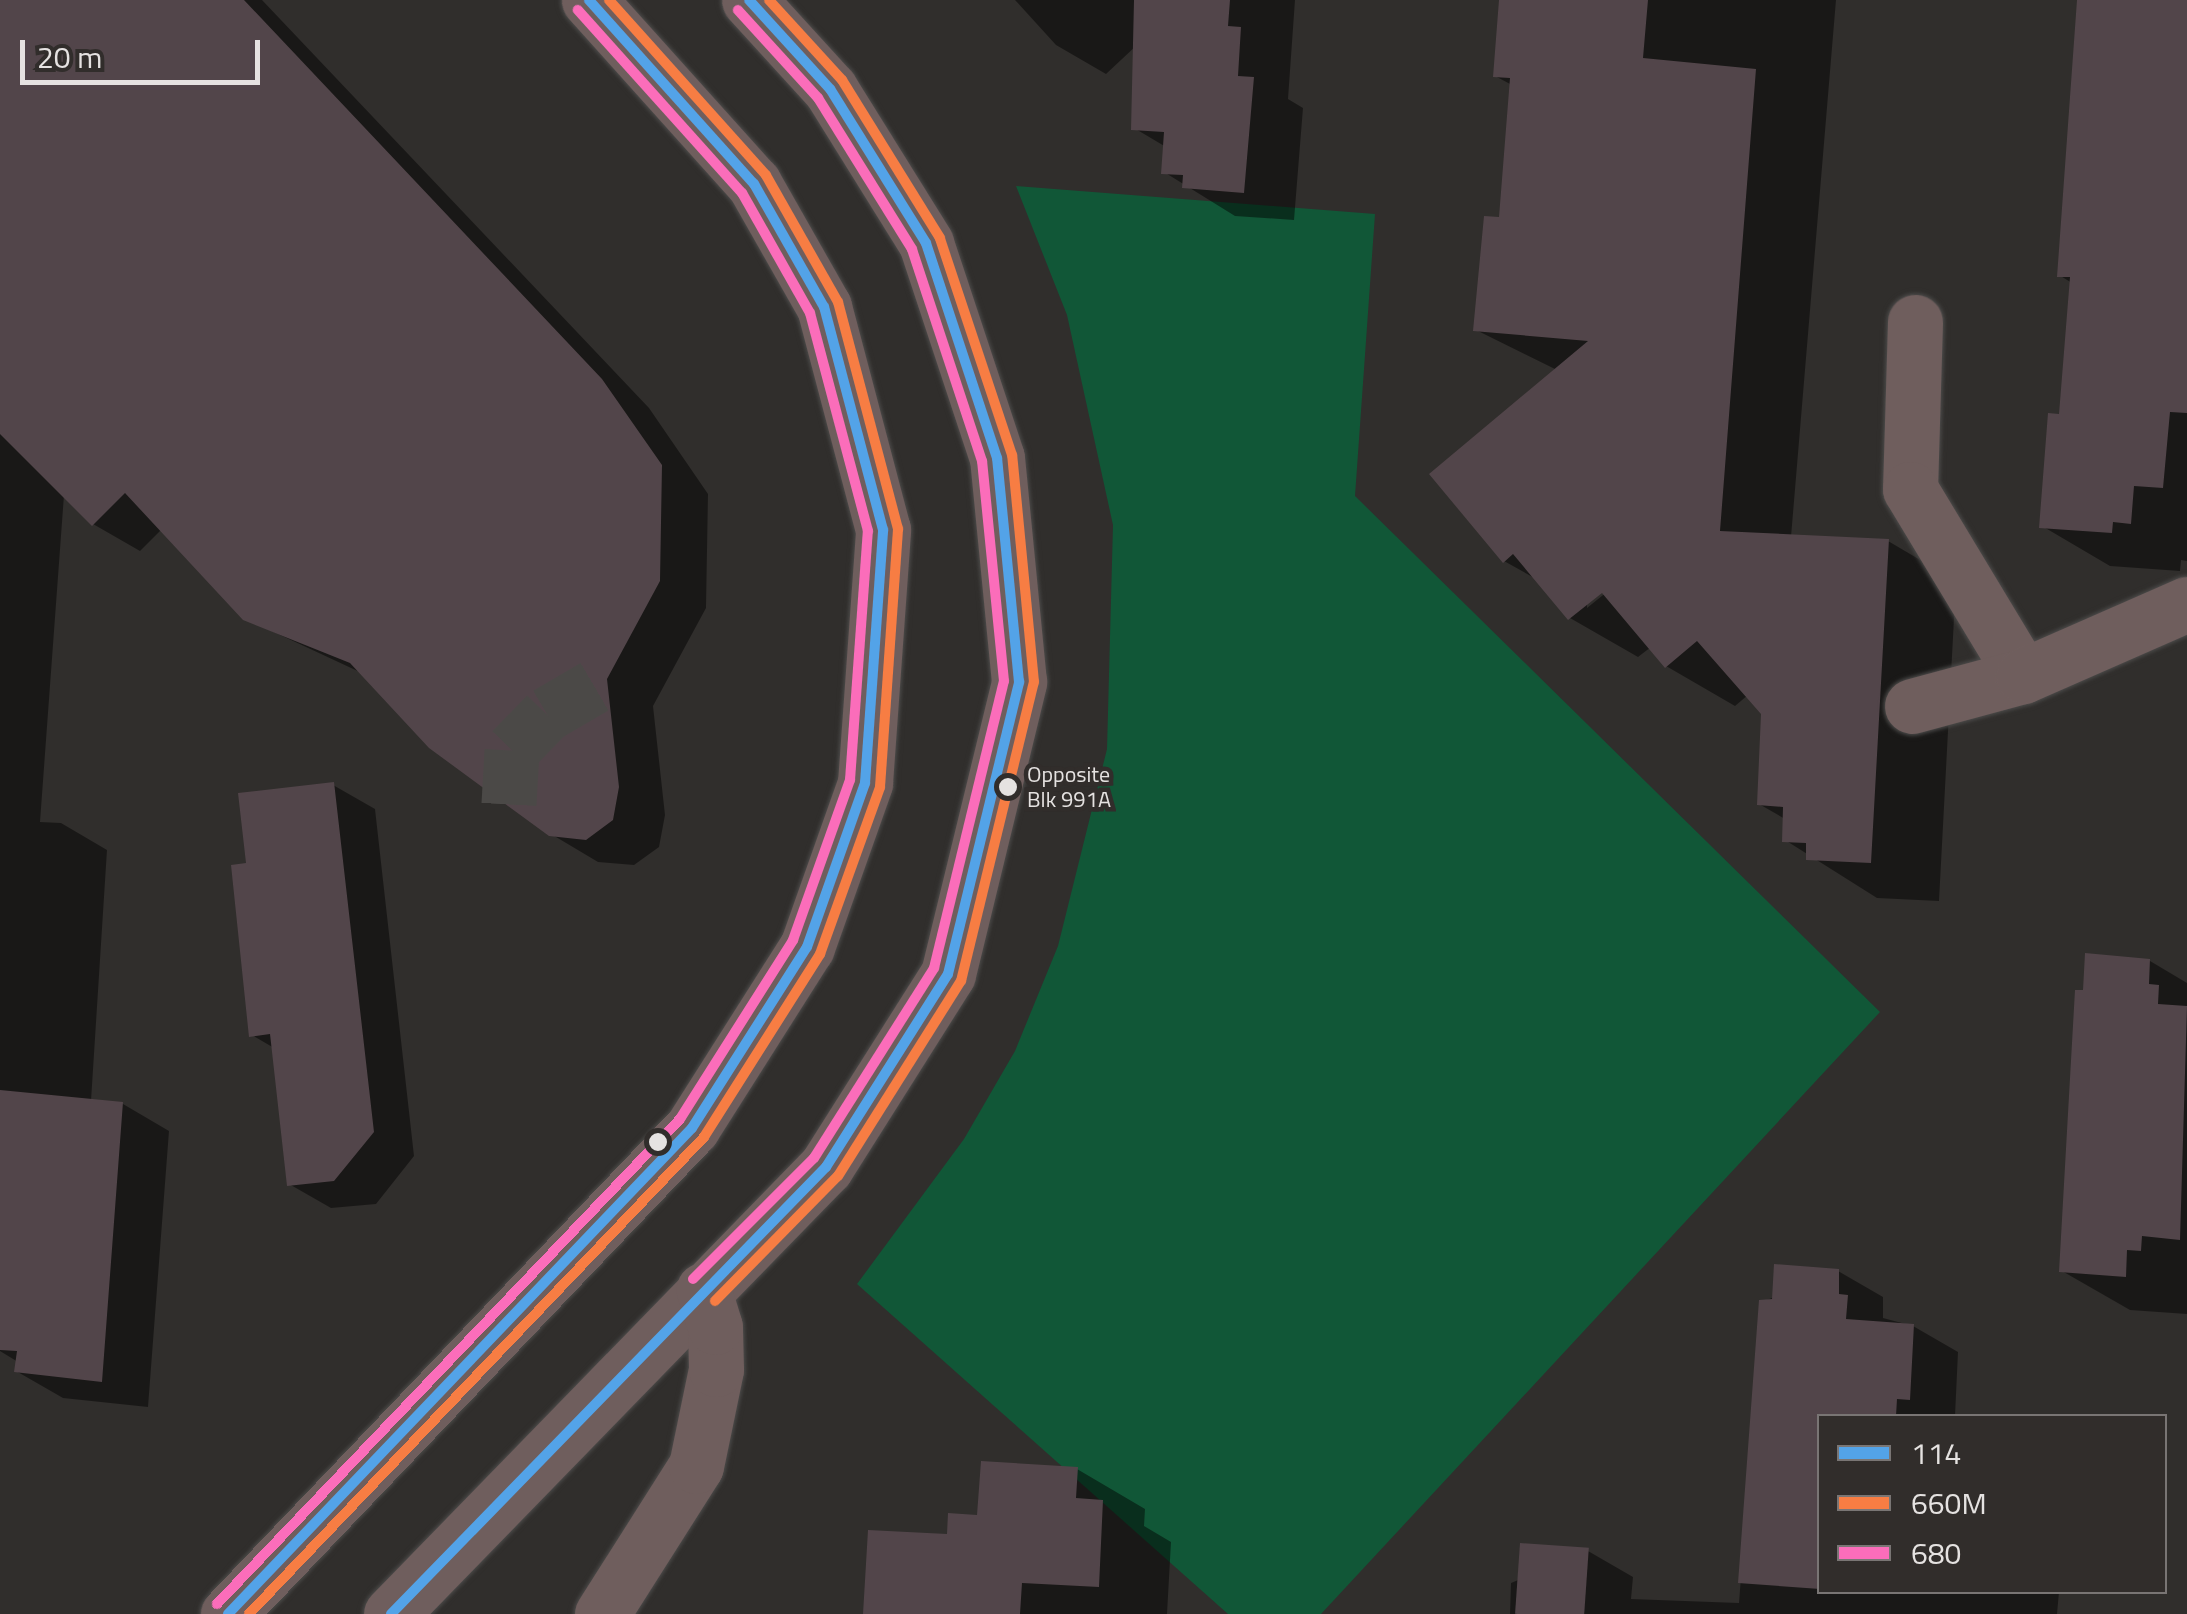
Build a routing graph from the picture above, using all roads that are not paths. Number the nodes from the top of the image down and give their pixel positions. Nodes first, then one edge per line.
1 (589, 0) edge
2 (749, 0) edge
3 (1915, 322) dead end
4 (2187, 604) edge
5 (2023, 676) junction
6 (1912, 706) dead end
7 (704, 1290) junction
8 (228, 1614) edge
9 (391, 1614) edge
10 (602, 1614) edge

1 - 8 street
2 - 7 street
3 - 5 street
4 - 5 street
5 - 6 street
7 - 9 street
7 - 10 street

